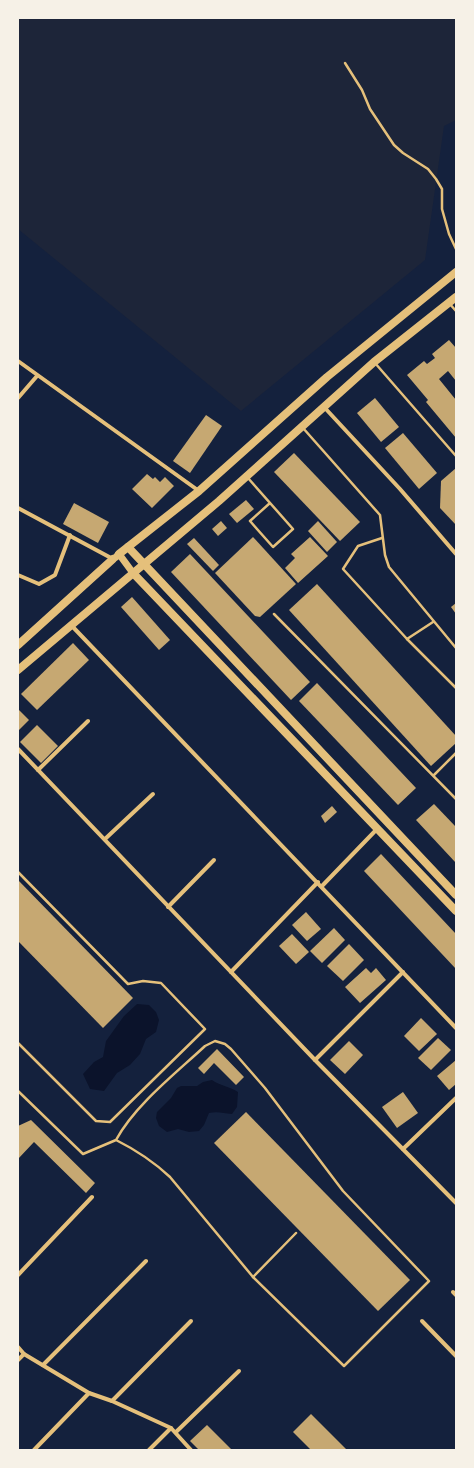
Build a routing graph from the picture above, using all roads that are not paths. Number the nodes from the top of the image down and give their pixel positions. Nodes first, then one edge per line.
1 (345, 64) dead end
2 (456, 249) edge
3 (456, 272) edge
4 (456, 297) edge
5 (449, 303) junction
6 (456, 311) edge
7 (18, 361) edge
8 (374, 362) junction
9 (37, 376) junction
10 (18, 398) edge
11 (324, 407) junction
12 (301, 426) junction
13 (456, 456) edge
14 (246, 476) junction
15 (200, 491) junction
16 (270, 503) junction
17 (18, 508) edge
18 (70, 535) junction
19 (382, 538) junction
20 (128, 547) junction
21 (456, 554) edge
22 (116, 557) junction
23 (144, 564) junction
24 (133, 573) junction
25 (18, 574) edge
26 (274, 614) dead end
27 (433, 622) junction
28 (71, 625) junction
29 (407, 639) junction
30 (18, 645) edge
31 (456, 648) edge
32 (18, 670) edge
33 (456, 688) edge
34 (88, 722) dead end
35 (18, 749) edge
36 (456, 753) edge
37 (38, 770) junction
38 (434, 775) junction
39 (153, 794) dead end
40 (456, 799) edge
41 (377, 829) junction
42 (105, 839) junction
43 (214, 860) dead end
44 (18, 872) edge
45 (318, 882) junction
46 (322, 886) junction
47 (456, 895) edge
48 (168, 907) junction
49 (456, 911) edge
50 (231, 972) junction
51 (404, 972) junction
52 (456, 1028) edge
53 (18, 1043) edge
54 (315, 1060) junction
55 (18, 1091) edge
56 (456, 1098) edge
57 (116, 1140) junction
58 (404, 1150) junction
59 (92, 1198) dead end
60 (456, 1203) edge
61 (296, 1233) dead end
62 (146, 1261) dead end
63 (18, 1267) edge
64 (22, 1271) junction
65 (18, 1275) edge
66 (254, 1277) junction
67 (191, 1321) dead end
68 (422, 1321) dead end
69 (18, 1347) edge
70 (24, 1354) junction
71 (456, 1356) edge
72 (18, 1360) edge
73 (42, 1365) junction
74 (239, 1372) dead end
75 (89, 1393) junction
76 (112, 1401) junction
77 (171, 1428) junction
78 (176, 1432) junction
79 (34, 1450) edge
80 (149, 1450) edge
81 (191, 1450) edge

1 - 2 lane
3 - 15 main road
4 - 5 main road
5 - 6 lane
5 - 8 main road
7 - 9 street
8 - 11 main road
8 - 13 lane
9 - 10 street
9 - 15 street
11 - 12 main road
11 - 21 street
12 - 14 main road
12 - 19 lane
14 - 16 lane
14 - 23 main road
15 - 20 main road
16 - 16 lane
17 - 18 street
18 - 22 street
18 - 25 street
19 - 27 lane
19 - 29 lane
20 - 22 main road
20 - 23 main road
22 - 24 street
22 - 30 main road
23 - 24 main road
23 - 47 main road
24 - 28 main road
24 - 41 main road
26 - 38 lane
27 - 29 lane
27 - 31 lane
28 - 32 main road
28 - 45 street
29 - 33 lane
34 - 37 street
35 - 37 street
36 - 38 lane
37 - 42 street
38 - 40 lane
39 - 42 street
41 - 46 street
41 - 49 main road
42 - 48 street
43 - 48 street
44 - 53 lane
45 - 46 street
45 - 50 street
46 - 51 street
48 - 50 street
50 - 54 street
51 - 52 street
51 - 54 street
54 - 58 street
55 - 57 lane
56 - 58 street
57 - 66 lane
57 - 66 lane
58 - 60 street
59 - 64 street
61 - 66 lane
62 - 73 street
63 - 64 lane
64 - 65 street
67 - 76 street
68 - 71 street
69 - 70 street
70 - 72 street
70 - 73 street
73 - 75 street
74 - 78 street
75 - 76 street
75 - 79 street
76 - 77 street
77 - 78 street
77 - 80 street
78 - 81 street

